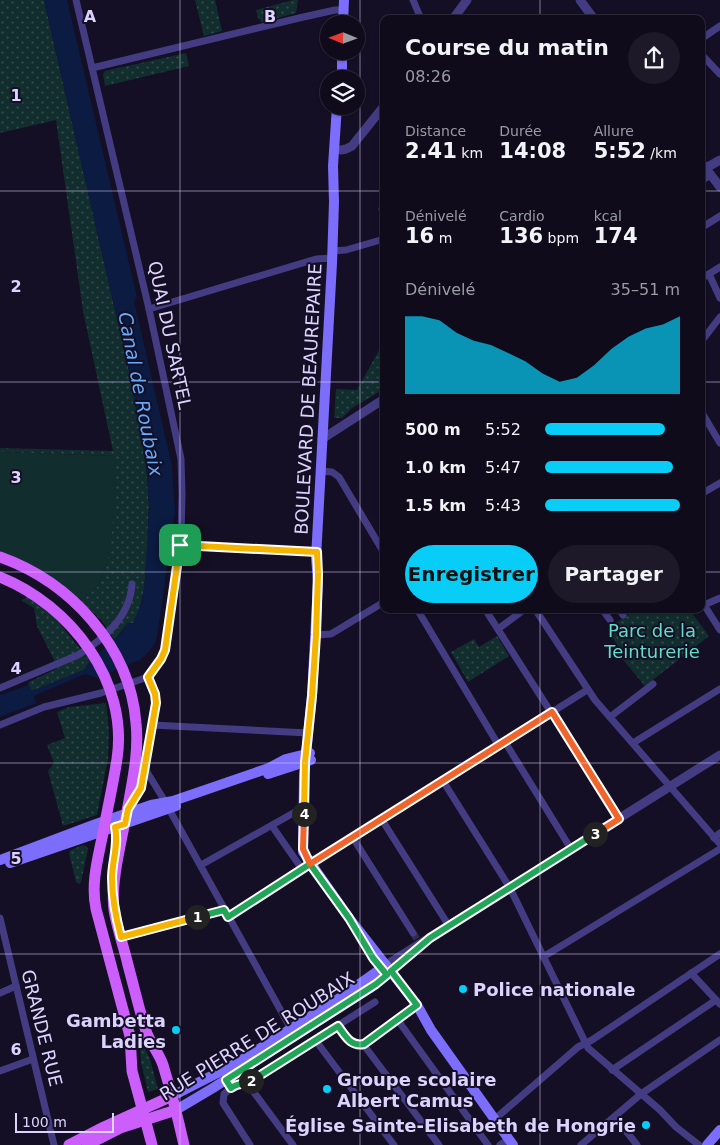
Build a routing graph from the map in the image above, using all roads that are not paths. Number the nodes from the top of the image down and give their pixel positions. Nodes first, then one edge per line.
1 (76, 0) edge
2 (413, 0) edge
3 (467, 0) edge
4 (580, 0) edge
5 (344, 5) edge
6 (419, 15) edge
7 (455, 15) edge
8 (591, 15) edge
9 (720, 26) edge
10 (705, 35) edge
11 (705, 58) edge
12 (92, 68) junction
13 (720, 74) edge
14 (380, 111) edge
15 (336, 115) edge
16 (342, 115) edge
17 (338, 150) junction
18 (720, 160) edge
19 (712, 175) edge
20 (720, 216) edge
21 (705, 225) edge
22 (380, 240) edge
23 (332, 254) junction
24 (720, 267) edge
25 (708, 274) junction
26 (705, 276) edge
27 (720, 298) edge
28 (149, 309) junction
29 (720, 316) edge
30 (705, 337) edge
31 (380, 402) edge
32 (705, 418) edge
33 (322, 439) junction
34 (719, 441) edge
35 (320, 471) junction
36 (720, 483) edge
37 (705, 492) edge
38 (180, 545) junction
39 (380, 546) edge
40 (317, 552) junction
41 (0, 557) edge
42 (0, 577) edge
43 (132, 584) dead end
44 (720, 598) edge
45 (705, 602) edge
46 (380, 604) edge
47 (705, 606) edge
48 (420, 613) edge
49 (488, 613) edge
50 (520, 613) edge
51 (538, 613) edge
52 (605, 613) edge
53 (610, 620) dead end
54 (498, 629) junction
55 (720, 630) edge
56 (316, 635) junction
57 (314, 657) junction
58 (148, 677) junction
59 (653, 684) dead end
60 (0, 688) edge
61 (720, 689) edge
62 (587, 690) junction
63 (552, 712) junction
64 (610, 717) junction
65 (0, 725) edge
66 (152, 725) junction
67 (308, 733) junction
68 (633, 743) junction
69 (502, 744) junction
70 (720, 755) edge
71 (309, 757) junction
72 (146, 765) junction
73 (443, 781) junction
74 (670, 787) junction
75 (167, 806) junction
76 (304, 807) junction
77 (619, 819) junction
78 (382, 820) junction
79 (116, 821) junction
80 (272, 826) junction
81 (717, 835) edge
82 (353, 838) junction
83 (720, 844) edge
84 (571, 849) junction
85 (720, 849) edge
86 (0, 860) edge
87 (201, 865) junction
88 (0, 867) edge
89 (306, 867) junction
90 (510, 888) junction
91 (226, 913) junction
92 (0, 918) edge
93 (449, 926) junction
94 (121, 937) junction
95 (430, 938) junction
96 (417, 939) junction
97 (720, 954) edge
98 (543, 957) junction
99 (386, 970) junction
100 (691, 974) junction
101 (16, 986) junction
102 (0, 993) edge
103 (376, 1002) dead end
104 (718, 1002) edge
105 (416, 1006) junction
106 (397, 1019) junction
107 (338, 1026) junction
108 (291, 1029) junction
109 (720, 1040) edge
110 (316, 1041) junction
111 (585, 1043) junction
112 (364, 1044) junction
113 (33, 1059) junction
114 (612, 1070) junction
115 (0, 1071) edge
116 (247, 1083) junction
117 (228, 1084) junction
118 (641, 1094) junction
119 (172, 1096) junction
120 (176, 1110) junction
121 (144, 1115) junction
122 (615, 1117) junction
123 (495, 1119) junction
124 (720, 1130) edge
125 (507, 1143) edge
126 (54, 1145) edge
127 (69, 1145) edge
128 (87, 1145) edge
129 (152, 1145) edge
130 (184, 1145) edge
131 (250, 1145) edge
132 (293, 1145) edge
133 (394, 1145) edge
134 (439, 1145) edge
135 (488, 1145) edge
136 (581, 1145) edge
137 (637, 1145) edge
138 (700, 1145) edge
139 (707, 1145) edge

1 - 12 street, QUAI DU SARTEL
2 - 6 street
3 - 7 street
4 - 8 street
5 - 12 street
9 - 10 street
11 - 13 street
12 - 28 street, QUAI DU SARTEL
14 - 17 street
15 - 17 main road, BOULEVARD DE BEAUREPAIRE
16 - 17 main road, BOULEVARD DE BEAUREPAIRE
17 - 23 main road, BOULEVARD DE BEAUREPAIRE
18 - 19 street
20 - 21 street
22 - 23 street
23 - 28 street
23 - 33 main road, BOULEVARD DE BEAUREPAIRE
24 - 25 street
25 - 26 street
25 - 27 street
28 - 38 street, QUAI DU SARTEL
29 - 30 street
31 - 33 street
32 - 34 street
33 - 35 main road, BOULEVARD DE BEAUREPAIRE
35 - 39 street
35 - 40 main road, BOULEVARD DE BEAUREPAIRE
36 - 37 street
38 - 40 street
38 - 58 street, QUAI DU SARTEL
40 - 56 main road, BOULEVARD DE BEAUREPAIRE
41 - 79 main road
42 - 79 main road
43 - 60 street
44 - 45 street
46 - 56 street
47 - 55 street
48 - 69 street
49 - 54 street
50 - 54 street
51 - 62 street
52 - 53 street
54 - 63 street
56 - 57 main road, BOULEVARD DE BEAUREPAIRE
57 - 67 main road, BOULEVARD DE BEAUREPAIRE
57 - 71 main road, BOULEVARD DE BEAUREPAIRE
58 - 65 street
58 - 66 street
59 - 64 street
61 - 68 street
62 - 63 street
62 - 64 street
63 - 69 street
63 - 77 street
64 - 68 street
66 - 67 street
66 - 72 street
67 - 71 main road, BOULEVARD DE BEAUREPAIRE
68 - 74 street
69 - 73 street
69 - 84 street
70 - 74 street, RUE PIERRE DE ROUBAIX
71 - 75 main road
71 - 76 main road, BOULEVARD DE BEAUREPAIRE
72 - 75 street
72 - 79 street
73 - 78 street
73 - 90 street
74 - 77 street, RUE PIERRE DE ROUBAIX
74 - 81 street
75 - 79 main road
75 - 87 street
76 - 80 street
76 - 89 main road, BOULEVARD DE BEAUREPAIRE
77 - 84 street, RUE PIERRE DE ROUBAIX
78 - 82 street
78 - 93 street
79 - 86 main road
79 - 88 main road
79 - 94 main road
79 - 121 main road
80 - 87 street
80 - 89 street
81 - 83 street
82 - 89 street
82 - 96 street
84 - 90 street, RUE PIERRE DE ROUBAIX
85 - 98 street
87 - 91 street
89 - 91 street
89 - 99 main road, BOULEVARD DE BEAUREPAIRE
90 - 93 street, RUE PIERRE DE ROUBAIX
90 - 98 street
91 - 94 street
91 - 108 street
92 - 101 street, GRANDE RUE
93 - 95 street, RUE PIERRE DE ROUBAIX
94 - 119 main road
95 - 96 street, RUE PIERRE DE ROUBAIX
95 - 99 street, RUE PIERRE DE ROUBAIX
96 - 99 street, RUE PIERRE DE ROUBAIX
97 - 100 street
98 - 111 street
99 - 105 main road, BOULEVARD DE BEAUREPAIRE
99 - 108 main road, RUE PIERRE DE ROUBAIX
99 - 117 main road, RUE PIERRE DE ROUBAIX
100 - 104 street
100 - 111 street
101 - 102 street
101 - 113 street, GRANDE RUE
103 - 107 street
104 - 114 street
105 - 106 street
105 - 123 main road, BOULEVARD DE BEAUREPAIRE
106 - 112 street
106 - 135 street
107 - 110 street
107 - 112 street
108 - 119 main road, RUE PIERRE DE ROUBAIX
109 - 118 street
110 - 116 street
110 - 133 street
111 - 114 street
111 - 123 street
112 - 134 street
113 - 115 street
113 - 126 street, GRANDE RUE
114 - 118 street
116 - 117 street
116 - 132 street
117 - 120 main road, RUE PIERRE DE ROUBAIX
117 - 131 street
118 - 122 street
118 - 138 street
119 - 120 main road
119 - 121 main road
120 - 121 main road, RUE PIERRE DE ROUBAIX
120 - 130 main road
121 - 127 main road
121 - 128 main road
121 - 129 main road
122 - 136 street
122 - 137 street
123 - 125 main road, BOULEVARD DE BEAUREPAIRE
124 - 139 main road

